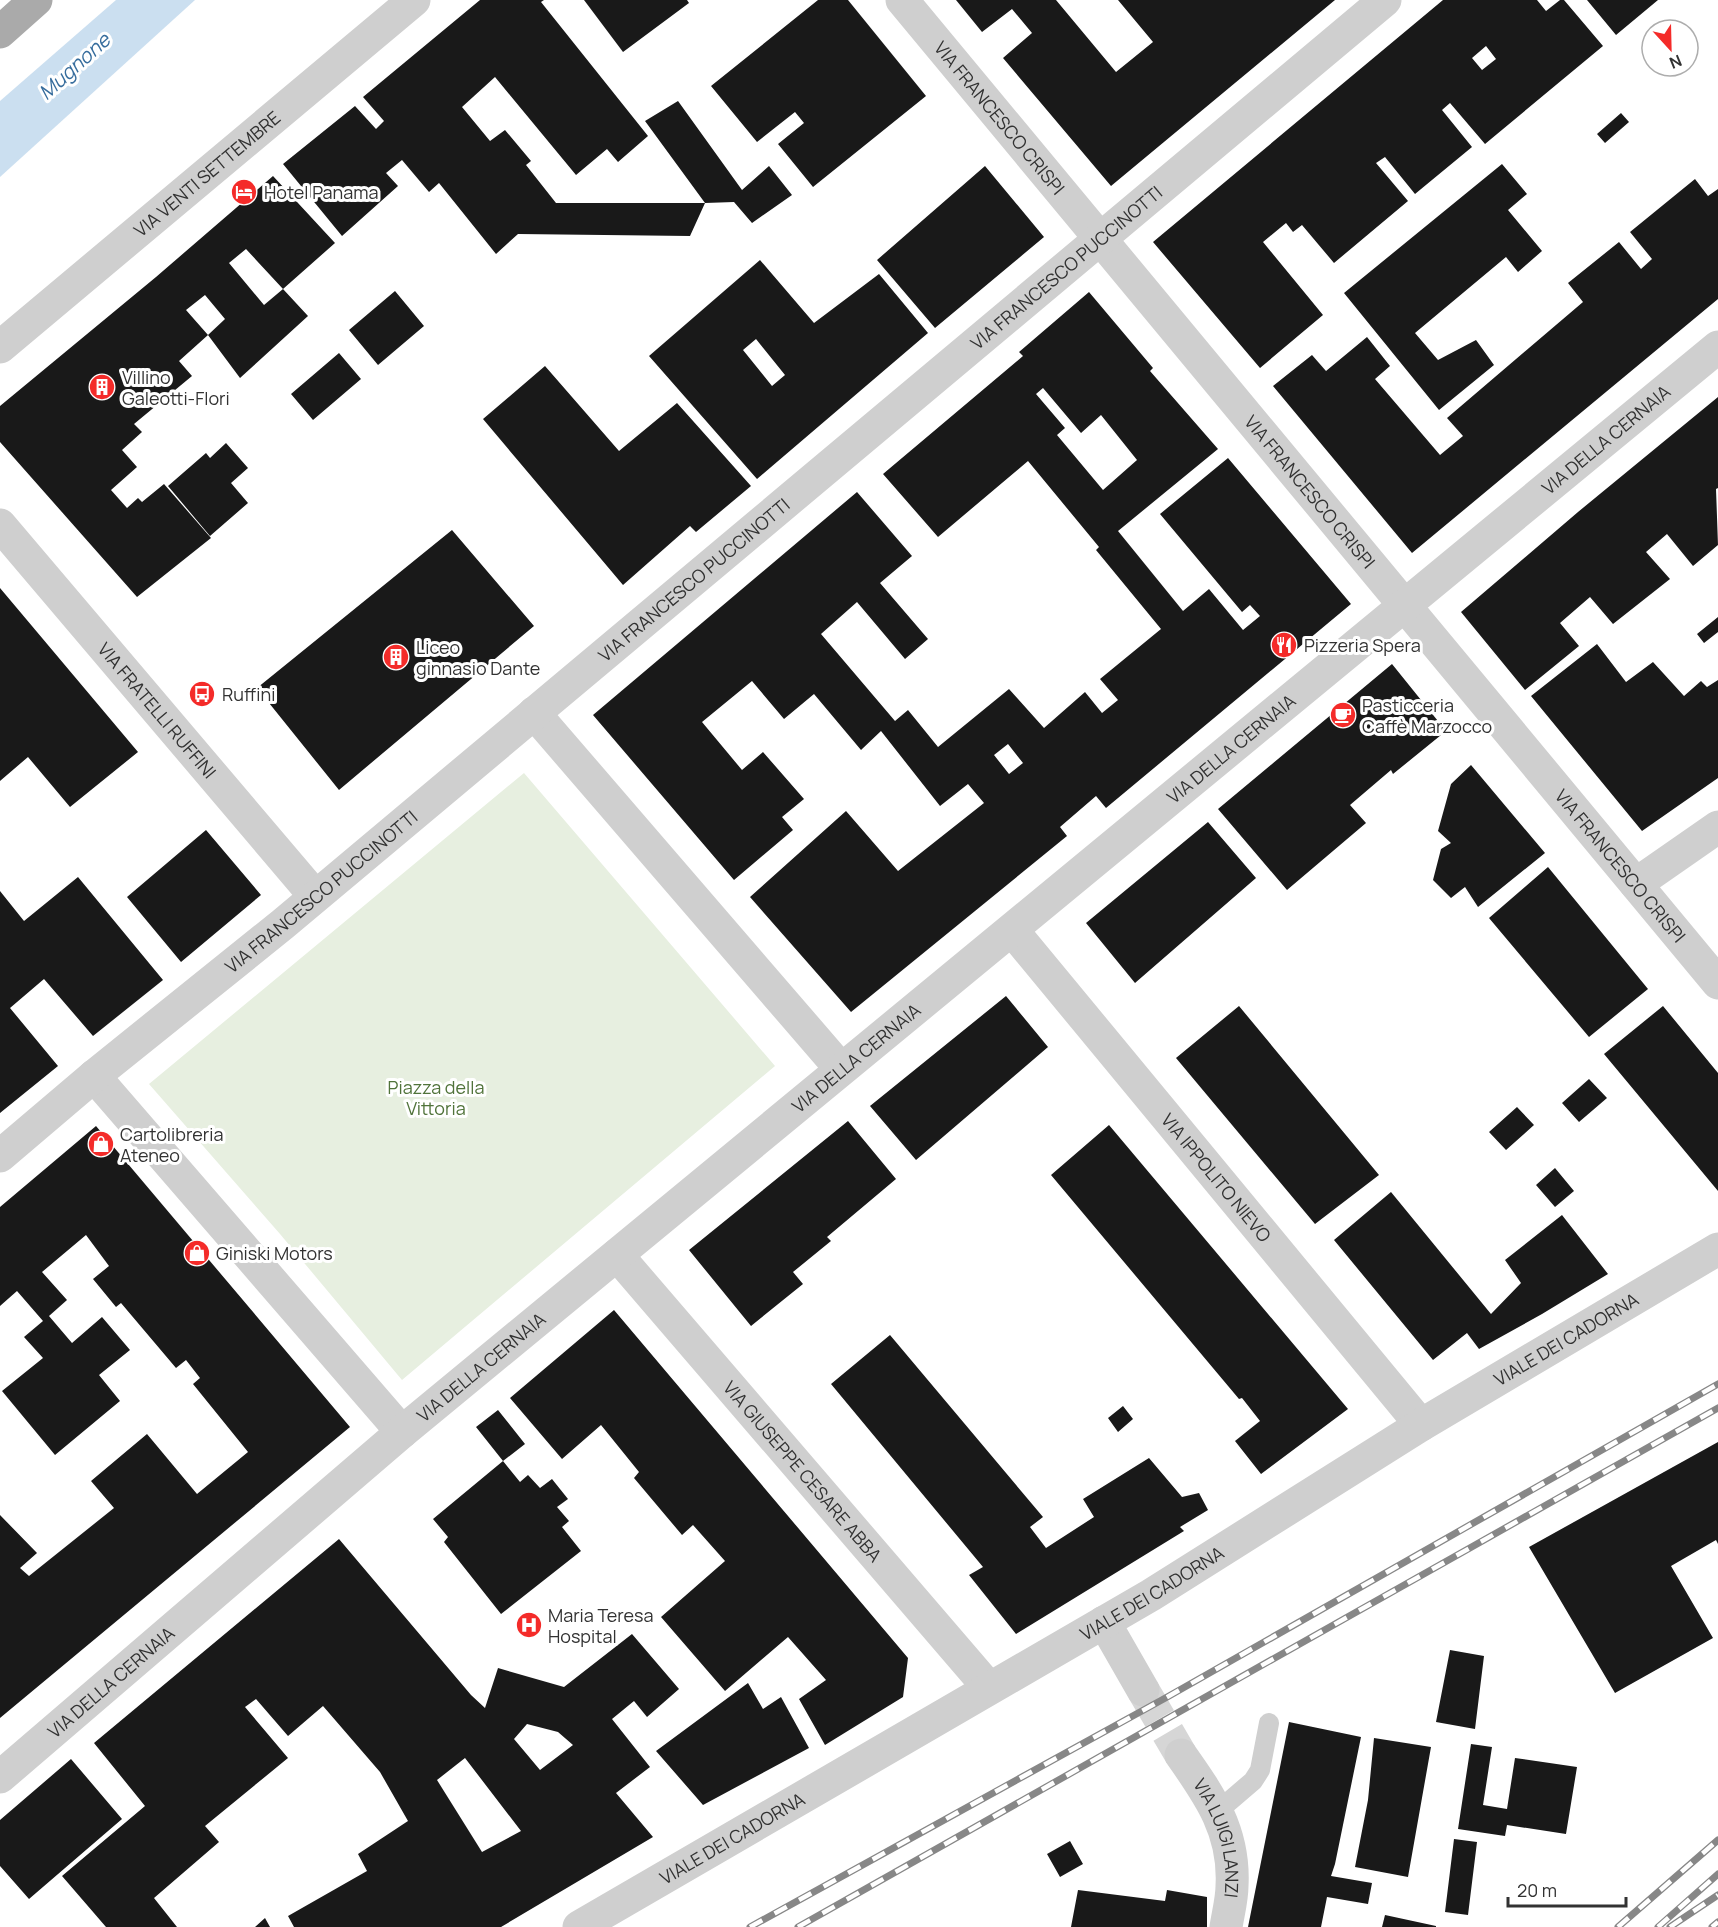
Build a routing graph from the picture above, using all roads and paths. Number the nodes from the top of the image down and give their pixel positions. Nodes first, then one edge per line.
1 (36, 0) edge
2 (414, 0) edge
3 (902, 0) edge
4 (1385, 0) edge
5 (0, 32) edge
6 (1101, 239) junction
7 (0, 347) edge
8 (1718, 347) edge
9 (0, 525) edge
10 (1404, 604) junction
11 (534, 713) junction
12 (1718, 827) edge
13 (1636, 884) junction
14 (315, 896) junction
15 (1012, 930) junction
16 (1718, 983) edge
17 (842, 1069) junction
18 (94, 1076) junction
19 (0, 1156) edge
20 (1718, 1249) edge
21 (617, 1255) junction
22 (1421, 1425) junction
23 (402, 1432) junction
24 (1104, 1622) junction
25 (988, 1688) junction
26 (1143, 1690) tunnel mouth
27 (1269, 1723) dead end
28 (1180, 1755) tunnel mouth
29 (0, 1777) edge
30 (1218, 1811) junction
31 (579, 1927) edge
32 (1226, 1927) edge

1 - 5 main road
2 - 7 street, VIA VENTI SETTEMBRE
3 - 6 street, VIA FRANCESCO CRISPI
4 - 6 street, VIA FRANCESCO PUCCINOTTI
6 - 10 street, VIA FRANCESCO CRISPI
6 - 11 street, VIA FRANCESCO PUCCINOTTI
8 - 10 street, VIA DELLA CERNAIA
9 - 14 street, VIA FRATELLI RUFFINI
10 - 13 street, VIA FRANCESCO CRISPI
10 - 15 street, VIA DELLA CERNAIA
11 - 14 street, VIA FRANCESCO PUCCINOTTI
11 - 17 street
12 - 13 street
13 - 16 street, VIA FRANCESCO CRISPI
14 - 18 street, VIA FRANCESCO PUCCINOTTI
15 - 17 street, VIA DELLA CERNAIA
15 - 22 street, VIA IPPOLITO NIEVO
17 - 21 street, VIA DELLA CERNAIA
18 - 19 street, VIA FRANCESCO PUCCINOTTI
18 - 23 street
20 - 22 street, VIALE DEI CADORNA
21 - 23 street, VIA DELLA CERNAIA
21 - 25 street, VIA GIUSEPPE CESARE ABBA
22 - 24 street, VIALE DEI CADORNA
23 - 29 street, VIA DELLA CERNAIA
24 - 25 street, VIALE DEI CADORNA
24 - 26 street
25 - 31 street, VIALE DEI CADORNA
27 - 30 lane
28 - 30 street, VIA LUIGI LANZI
30 - 32 street, VIA LUIGI LANZI

